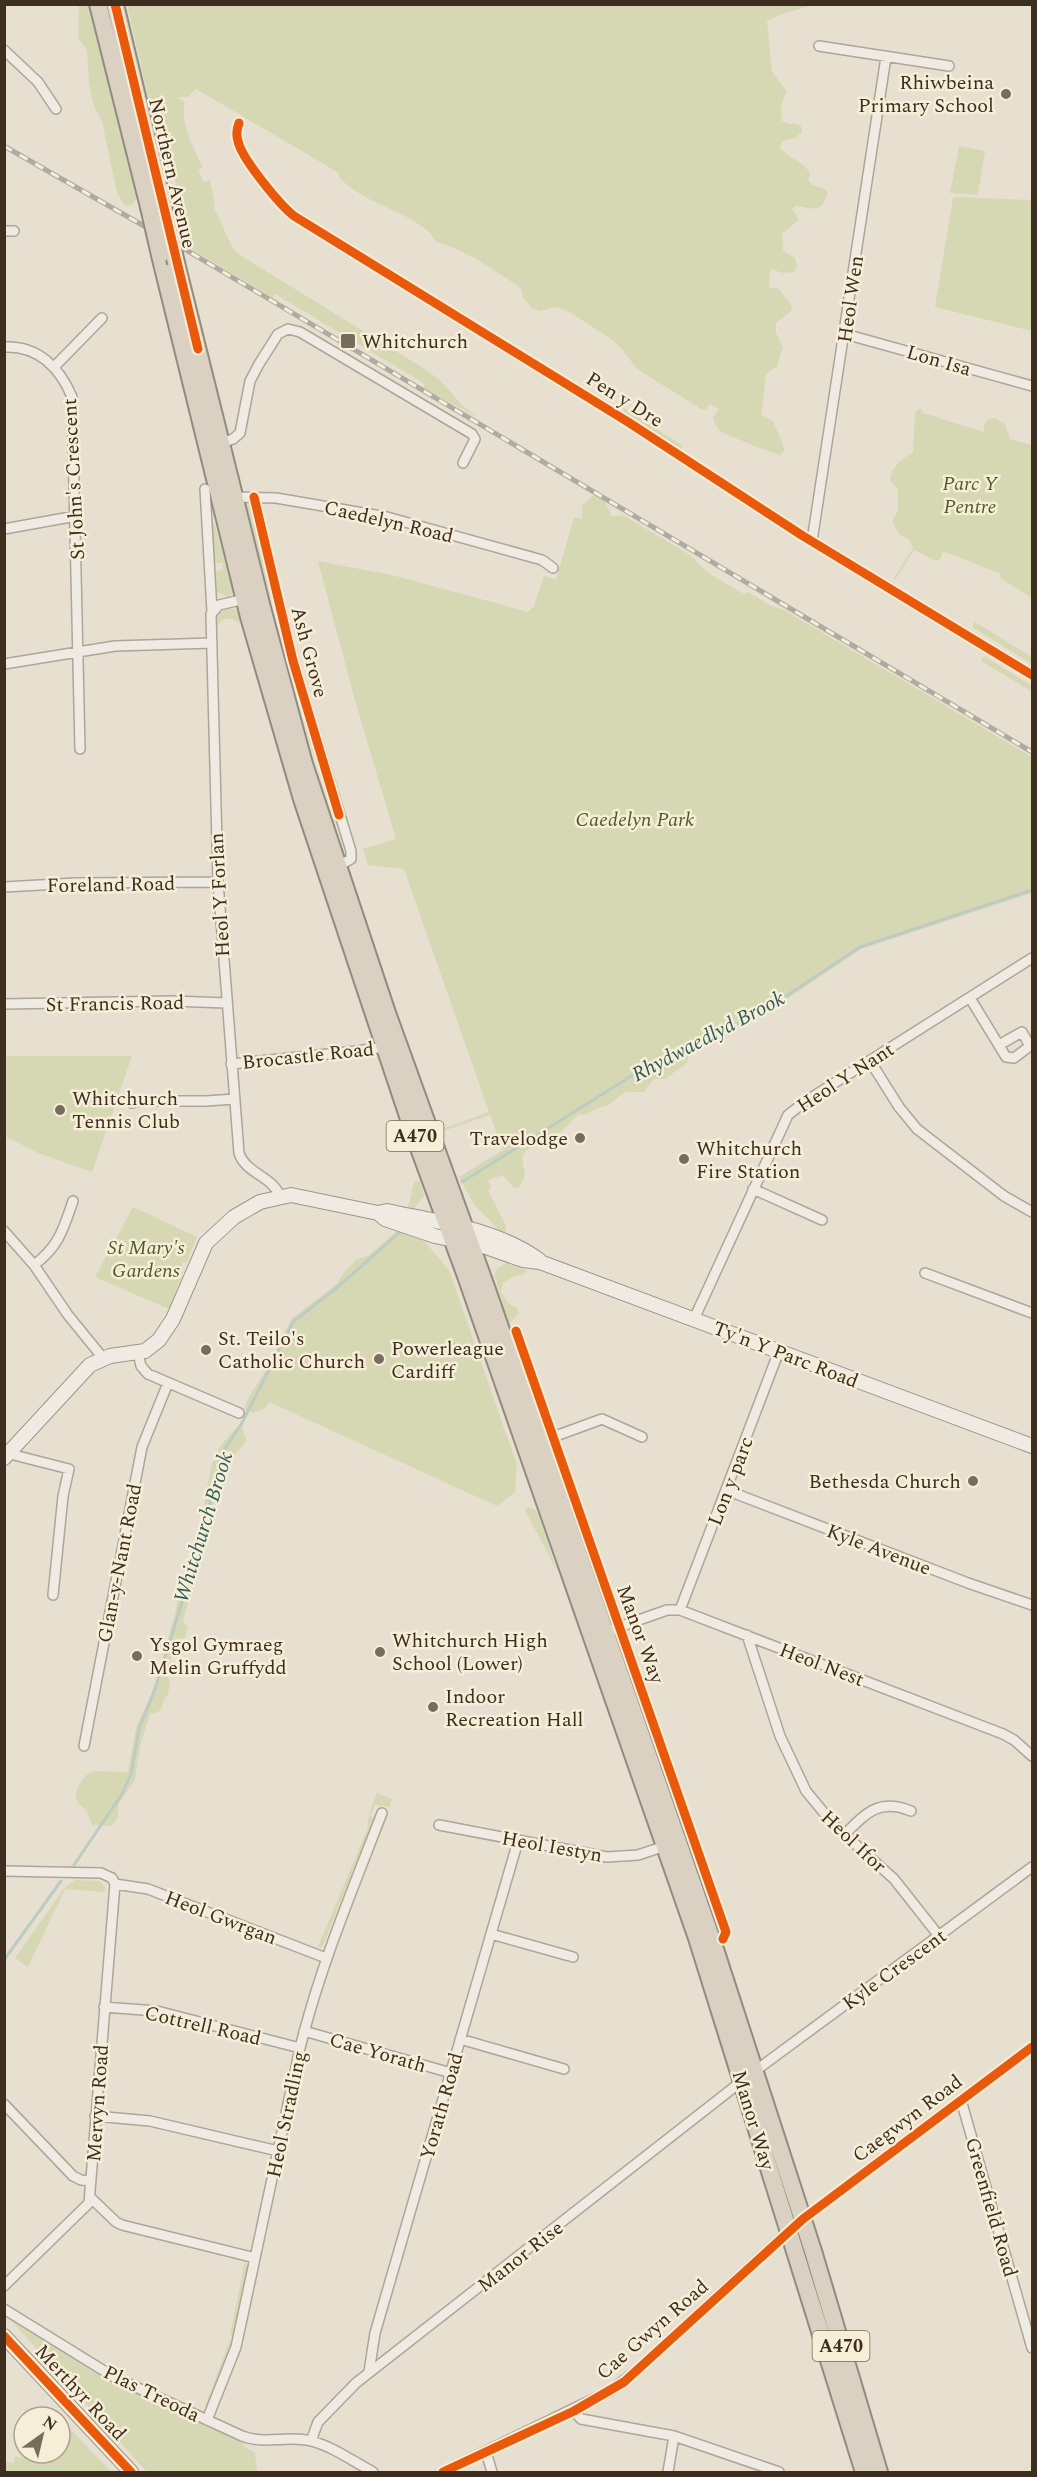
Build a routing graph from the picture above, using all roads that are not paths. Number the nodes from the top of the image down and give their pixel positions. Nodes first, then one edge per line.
1 (98, 4) edge
2 (115, 4) edge
3 (819, 46) dead end
4 (4, 50) edge
5 (886, 57) junction
6 (949, 66) dead end
7 (56, 109) dead end
8 (239, 123) dead end
9 (102, 318) dead end
10 (845, 334) junction
11 (4, 347) edge
12 (55, 366) junction
13 (1032, 386) edge
14 (214, 445) junction
15 (463, 463) dead end
16 (205, 489) dead end
17 (254, 497) junction
18 (228, 498) junction
19 (76, 516) junction
20 (4, 529) edge
21 (812, 541) junction
22 (553, 568) dead end
23 (245, 598) junction
24 (212, 611) junction
25 (212, 643) junction
26 (78, 651) junction
27 (4, 664) edge
28 (1032, 675) edge
29 (80, 749) dead end
30 (338, 866) junction
31 (218, 882) junction
32 (4, 887) edge
33 (1032, 958) edge
34 (970, 998) junction
35 (226, 1003) junction
36 (4, 1004) edge
37 (999, 1045) dead end
38 (385, 1047) junction
39 (870, 1061) junction
40 (231, 1064) junction
41 (235, 1099) junction
42 (132, 1103) dead end
43 (753, 1189) junction
44 (280, 1196) junction
45 (73, 1201) dead end
46 (1032, 1212) edge
47 (822, 1220) dead end
48 (4, 1231) edge
49 (459, 1234) junction
50 (34, 1265) junction
51 (924, 1273) dead end
52 (1032, 1312) edge
53 (694, 1319) junction
54 (516, 1331) dead end
55 (779, 1351) junction
56 (138, 1353) junction
57 (104, 1358) junction
58 (168, 1383) junction
59 (239, 1413) dead end
60 (553, 1437) junction
61 (642, 1437) dead end
62 (1032, 1446) edge
63 (6, 1453) edge
64 (726, 1490) junction
65 (53, 1595) dead end
66 (1032, 1605) edge
67 (680, 1610) junction
68 (612, 1629) junction
69 (747, 1635) junction
70 (84, 1746) dead end
71 (1032, 1756) edge
72 (911, 1811) dead end
73 (382, 1813) dead end
74 (439, 1825) dead end
75 (844, 1835) junction
76 (518, 1841) junction
77 (665, 1846) junction
78 (1032, 1867) edge
79 (4, 1871) edge
80 (115, 1884) junction
81 (491, 1934) junction
82 (939, 1936) junction
83 (573, 1957) dead end
84 (326, 1958) junction
85 (104, 2007) junction
86 (304, 2031) junction
87 (460, 2039) junction
88 (1032, 2047) edge
89 (300, 2048) junction
90 (564, 2069) dead end
91 (451, 2073) junction
92 (748, 2076) junction
93 (962, 2100) junction
94 (4, 2104) edge
95 (95, 2116) junction
96 (278, 2151) junction
97 (91, 2181) junction
98 (90, 2197) junction
99 (803, 2219) junction
100 (788, 2232) junction
101 (255, 2258) junction
102 (4, 2286) edge
103 (4, 2309) edge
104 (4, 2336) edge
105 (1032, 2343) edge
106 (369, 2372) junction
107 (574, 2411) junction
108 (207, 2420) junction
109 (674, 2436) junction
110 (311, 2441) junction
111 (486, 2452) junction
112 (130, 2472) edge
113 (373, 2472) edge
114 (443, 2472) edge
115 (492, 2472) edge
116 (668, 2472) edge
117 (779, 2472) edge
118 (864, 2472) edge
119 (879, 2472) edge

1 - 14 highway, Northern Avenue / A470, bridge
2 - 14 highway, Northern Avenue / A470, bridge
3 - 5 street
4 - 7 street
5 - 6 street
5 - 10 street, Heol Wen
8 - 21 street, Pen y Dre
9 - 12 street
10 - 13 street, Lon Isa
10 - 21 street, Heol Wen
11 - 12 street
12 - 19 street, St John's Crescent
14 - 15 street
14 - 18 highway, Ash Grove / A470
16 - 24 street, Heol Y Forlan
17 - 18 street, Caedelyn Road
17 - 22 street, Caedelyn Road
17 - 30 street, Ash Grove
18 - 23 highway, Ash Grove / A470
18 - 30 highway, Ash Grove / A470
19 - 20 street
19 - 26 street, St John's Crescent
21 - 28 street, Pen y Dre
23 - 24 street
23 - 38 highway, Ash Grove / A470
24 - 25 street, Heol Y Forlan
25 - 26 street
25 - 31 street, Heol Y Forlan
26 - 27 street
26 - 29 street, St John's Crescent
30 - 49 highway, Ash Grove / A470
31 - 32 street, Foreland Road
31 - 35 street, Heol Y Forlan
33 - 34 street, Heol Y Nant
34 - 37 street
34 - 39 street, Heol Y Nant
35 - 36 street, St Francis Road
35 - 40 street, Heol Y Forlan
38 - 40 street, Brocastle Road
38 - 49 highway, Ash Grove / A470
39 - 43 street, Heol Y Nant
39 - 46 street
40 - 41 street, Heol Y Forlan
41 - 42 street
41 - 44 street, Heol Y Forlan
43 - 47 street
43 - 53 street, Heol Y Nant
44 - 49 street, Ty'n Y Parc Road
44 - 56 street
45 - 50 street
48 - 50 street
49 - 53 street, Ty'n Y Parc Road
49 - 68 highway, Manor Way / A470
49 - 77 highway, Manor Way / A470
50 - 57 street
51 - 52 street
53 - 55 street, Ty'n Y Parc Road
54 - 60 street, Manor Way
55 - 62 street, Ty'n Y Parc Road
55 - 64 street, Lon y parc
56 - 57 street
56 - 58 street
57 - 63 street
58 - 59 street
58 - 70 street, Glan-y-Nant Road
60 - 61 street
60 - 68 street, Manor Way
63 - 65 street
64 - 66 street, Kyle Avenue
64 - 67 street, Lon y parc
67 - 68 street
67 - 69 street, Heol Nest
68 - 92 highway, Manor Way / A470
69 - 71 street, Heol Nest
69 - 75 street, Heol Ifor
72 - 75 street
73 - 84 street, Heol Stradling
74 - 76 street, Heol Iestyn
75 - 82 street, Heol Ifor
76 - 77 street, Heol Iestyn
76 - 81 street, Yorath Road
77 - 92 highway, Manor Way / A470
78 - 82 street, Kyle Crescent
79 - 80 street, Heol Gwrgan
80 - 84 street, Heol Gwrgan
80 - 85 street, Mervyn Road
81 - 83 street
81 - 87 street, Yorath Road
82 - 92 street, Kyle Crescent
84 - 86 street, Heol Stradling
85 - 89 street, Cottrell Road
85 - 95 street, Mervyn Road
86 - 89 street, Heol Stradling
86 - 91 street, Cae Yorath
87 - 90 street
87 - 91 street, Yorath Road
88 - 93 street, Caegwyn Road
89 - 96 street, Heol Stradling
91 - 106 street, Yorath Road
92 - 99 highway, Manor Way / A470
92 - 100 highway, Manor Way / A470
92 - 106 street, Manor Rise
93 - 99 street, Caegwyn Road
93 - 105 street, Greenfield Road
94 - 97 street
95 - 96 street
95 - 97 street, Mervyn Road
96 - 101 street, Heol Stradling
97 - 98 street, Mervyn Road
98 - 101 street
98 - 102 street
99 - 100 street, Cae Gwyn Road
99 - 119 highway, Manor Way / A470
100 - 107 street, Cae Gwyn Road
100 - 118 highway, Manor Way / A470
101 - 108 street, Heol Stradling
103 - 108 street, Plas Treoda
104 - 112 street, Merthyr Road
106 - 110 street, Manor Rise
107 - 109 street
107 - 111 street, Cae Gwyn Road
108 - 110 street, Plas Treoda
109 - 116 street
109 - 117 street
110 - 113 street
111 - 114 street, Cae Gwyn Road
111 - 115 street

